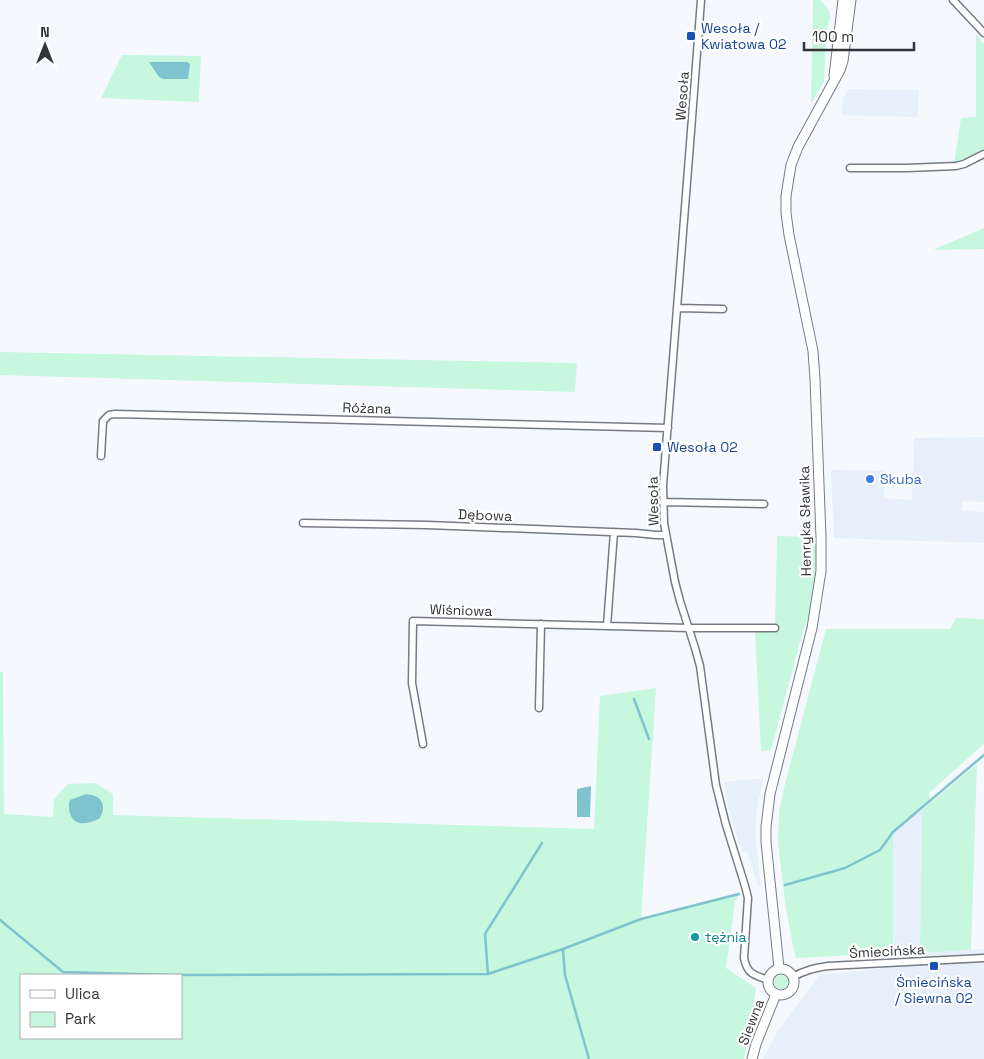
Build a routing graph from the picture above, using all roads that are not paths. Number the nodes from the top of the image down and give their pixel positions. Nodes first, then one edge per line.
1 (701, 0) edge
2 (843, 0) edge
3 (851, 0) edge
4 (953, 0) edge
5 (984, 33) edge
6 (834, 81) junction
7 (984, 154) edge
8 (850, 168) dead end
9 (678, 308) junction
10 (723, 309) dead end
11 (668, 428) junction
12 (101, 456) dead end
13 (663, 502) junction
14 (764, 504) dead end
15 (303, 523) dead end
16 (614, 532) junction
17 (666, 535) junction
18 (540, 624) junction
19 (607, 626) junction
20 (689, 628) junction
21 (775, 628) dead end
22 (539, 708) dead end
23 (423, 744) dead end
24 (984, 958) edge
25 (779, 968) junction
26 (793, 977) junction
27 (768, 980) junction
28 (776, 994) junction
29 (752, 1059) edge

1 - 9 street, Wesoła
2 - 6 main road, Henryka Sławika
3 - 6 main road, Henryka Sławika
4 - 5 street
6 - 25 main road, Henryka Sławika
7 - 8 street
9 - 10 street
9 - 11 street, Wesoła
11 - 12 street, Różana
11 - 13 street, Wesoła
13 - 14 street
13 - 17 street, Wesoła
15 - 16 street, Dębowa
16 - 17 street, Dębowa
16 - 19 street
17 - 20 street, Wesoła
18 - 19 street, Wiśniowa
18 - 22 street
18 - 23 street, Wiśniowa
19 - 20 street, Wiśniowa
20 - 21 street, Wiśniowa
20 - 27 street, Wesoła
24 - 26 street, Śmiecińska
25 - 26 main road
25 - 27 main road
26 - 28 main road
27 - 28 main road
28 - 29 main road, Siewna

